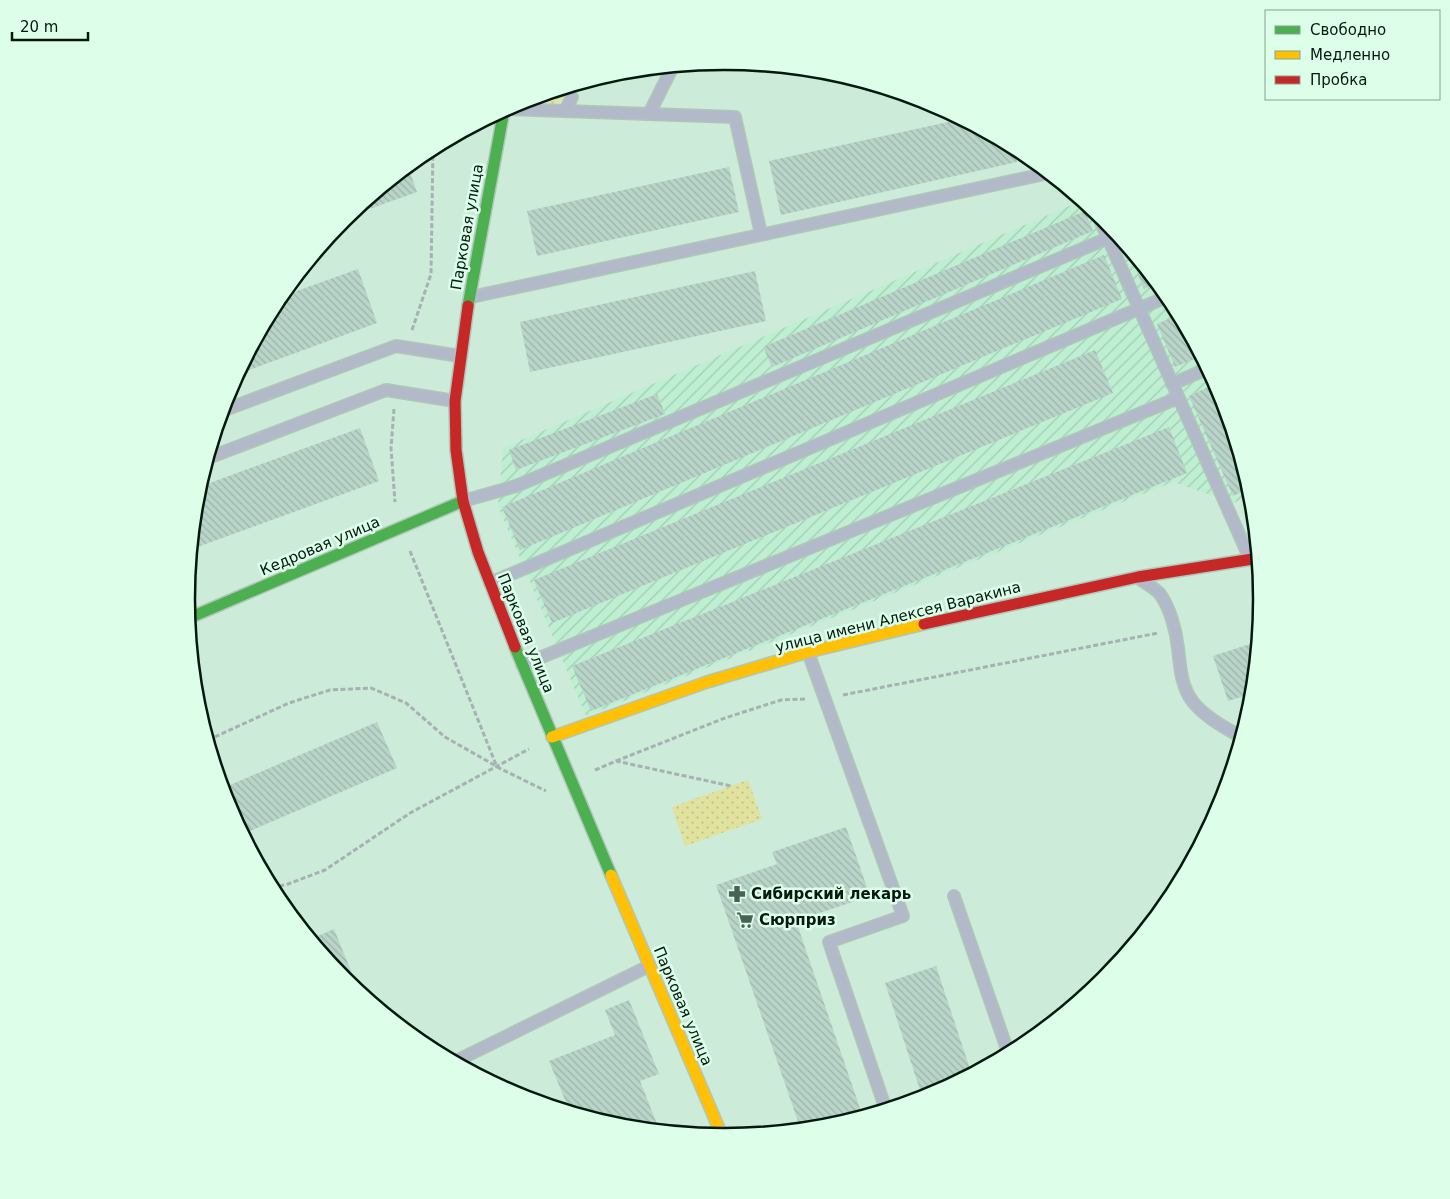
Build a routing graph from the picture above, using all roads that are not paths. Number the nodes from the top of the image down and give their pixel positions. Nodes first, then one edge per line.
1 (669, 73) edge
2 (572, 97) dead end
3 (521, 110) edge
4 (565, 111) junction
5 (649, 114) junction
6 (503, 119) edge
7 (1041, 175) edge
8 (761, 234) junction
9 (1111, 238) edge
10 (1114, 241) edge
11 (470, 297) junction
12 (1161, 299) edge
13 (1139, 309) junction
14 (460, 356) junction
15 (1203, 371) edge
16 (1172, 384) junction
17 (1178, 398) junction
18 (455, 401) junction
19 (232, 407) edge
20 (216, 455) edge
21 (463, 502) junction
22 (1252, 554) edge
23 (1252, 558) edge
24 (1138, 577) junction
25 (490, 583) junction
26 (196, 615) edge
27 (808, 652) junction
28 (522, 665) junction
29 (1237, 734) edge
30 (552, 737) junction
31 (954, 896) dead end
32 (650, 966) junction
33 (1006, 1048) edge
34 (461, 1059) edge
35 (884, 1104) edge
36 (718, 1129) edge

1 - 5 lane
2 - 4 lane
3 - 4 lane
4 - 5 lane
5 - 8 lane
6 - 11 street, Парковая улица
7 - 8 lane
8 - 11 lane
9 - 21 lane
10 - 13 lane
11 - 14 street, Парковая улица
12 - 13 lane
13 - 16 lane
13 - 25 lane
14 - 18 street, Парковая улица
14 - 19 lane
15 - 16 lane
16 - 17 lane
17 - 22 lane
17 - 28 lane
18 - 20 lane
18 - 21 street, Парковая улица
21 - 25 street, Парковая улица
21 - 26 street, Кедровая улица
23 - 24 street, улица имени Алексея Варакина
24 - 27 street, улица имени Алексея Варакина
24 - 29 lane
25 - 28 street, Парковая улица
27 - 30 street, улица имени Алексея Варакина
27 - 35 lane
28 - 30 street, Парковая улица
30 - 32 street, Парковая улица
31 - 33 lane
32 - 34 lane
32 - 36 street, Парковая улица

